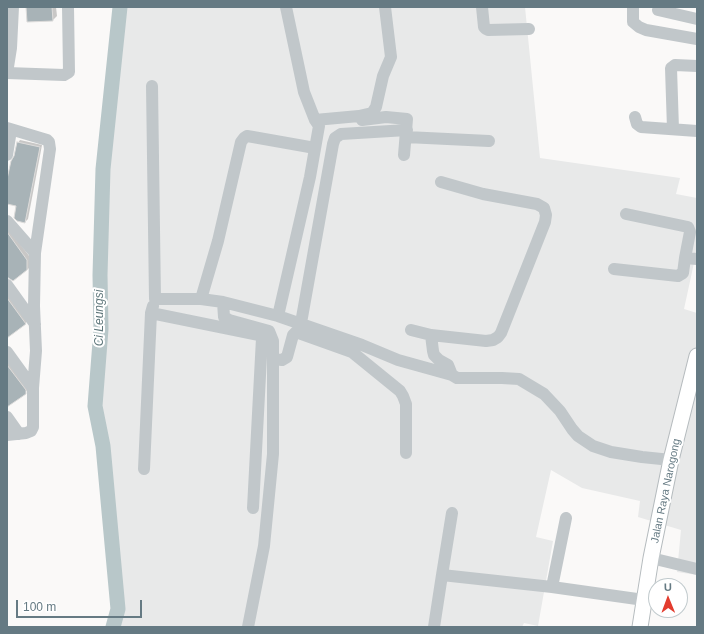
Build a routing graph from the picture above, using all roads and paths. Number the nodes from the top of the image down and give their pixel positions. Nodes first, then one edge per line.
1 (13, 7) edge
2 (68, 7) edge
3 (286, 7) edge
4 (385, 7) edge
5 (482, 7) edge
6 (633, 7) edge
7 (658, 10) dead end
8 (697, 19) edge
9 (529, 29) dead end
10 (697, 39) edge
11 (697, 66) edge
12 (7, 73) edge
13 (152, 86) dead end
14 (635, 117) dead end
15 (317, 123) junction
16 (673, 128) junction
17 (9, 129) edge
18 (697, 131) edge
19 (406, 133) junction
20 (489, 142) dead end
21 (315, 148) junction
22 (7, 155) edge
23 (404, 155) dead end
24 (441, 182) dead end
25 (626, 214) dead end
26 (7, 221) edge
27 (35, 253) junction
28 (691, 259) edge
29 (614, 269) dead end
30 (7, 285) edge
31 (155, 299) junction
32 (201, 299) junction
33 (223, 302) junction
34 (150, 313) junction
35 (278, 316) junction
36 (301, 323) junction
37 (35, 324) junction
38 (411, 330) dead end
39 (431, 335) junction
40 (7, 352) edge
41 (697, 356) edge
42 (274, 359) junction
43 (452, 375) junction
44 (33, 388) junction
45 (7, 417) edge
46 (13, 434) edge
47 (406, 453) dead end
48 (256, 454) junction
49 (273, 454) junction
50 (672, 460) junction
51 (144, 469) dead end
52 (253, 508) dead end
53 (452, 513) dead end
54 (566, 518) dead end
55 (651, 558) junction
56 (697, 568) edge
57 (442, 575) junction
58 (552, 587) junction
59 (644, 600) junction
60 (248, 627) edge
61 (434, 627) edge
62 (640, 627) edge

1 - 12 street
2 - 12 street
3 - 15 street
4 - 15 street
5 - 9 street
6 - 10 street
7 - 8 street
11 - 16 street
13 - 31 street
14 - 16 street
15 - 19 street
15 - 21 street
16 - 18 street
17 - 22 street
17 - 27 street
19 - 20 street
19 - 23 street
19 - 36 street
21 - 32 street
21 - 35 street
24 - 39 street
25 - 28 street
26 - 27 street
27 - 37 street
28 - 29 street
30 - 37 street
31 - 32 street
31 - 34 street
32 - 33 street
33 - 35 street
33 - 42 street
34 - 48 street
34 - 51 street
35 - 36 street
36 - 43 street
37 - 44 street
38 - 39 street
39 - 43 street
40 - 44 street
41 - 50 main road, Jalan Raya Narogong
42 - 47 street
42 - 49 street
43 - 50 street
44 - 46 street
45 - 46 street
48 - 49 street
48 - 52 street
49 - 60 street
50 - 55 main road, Jalan Raya Narogong
53 - 57 street
54 - 58 street
55 - 56 street
55 - 59 main road, Jalan Raya Narogong
57 - 58 street
57 - 61 street
58 - 59 street
59 - 62 main road, Jalan Raya Narogong

